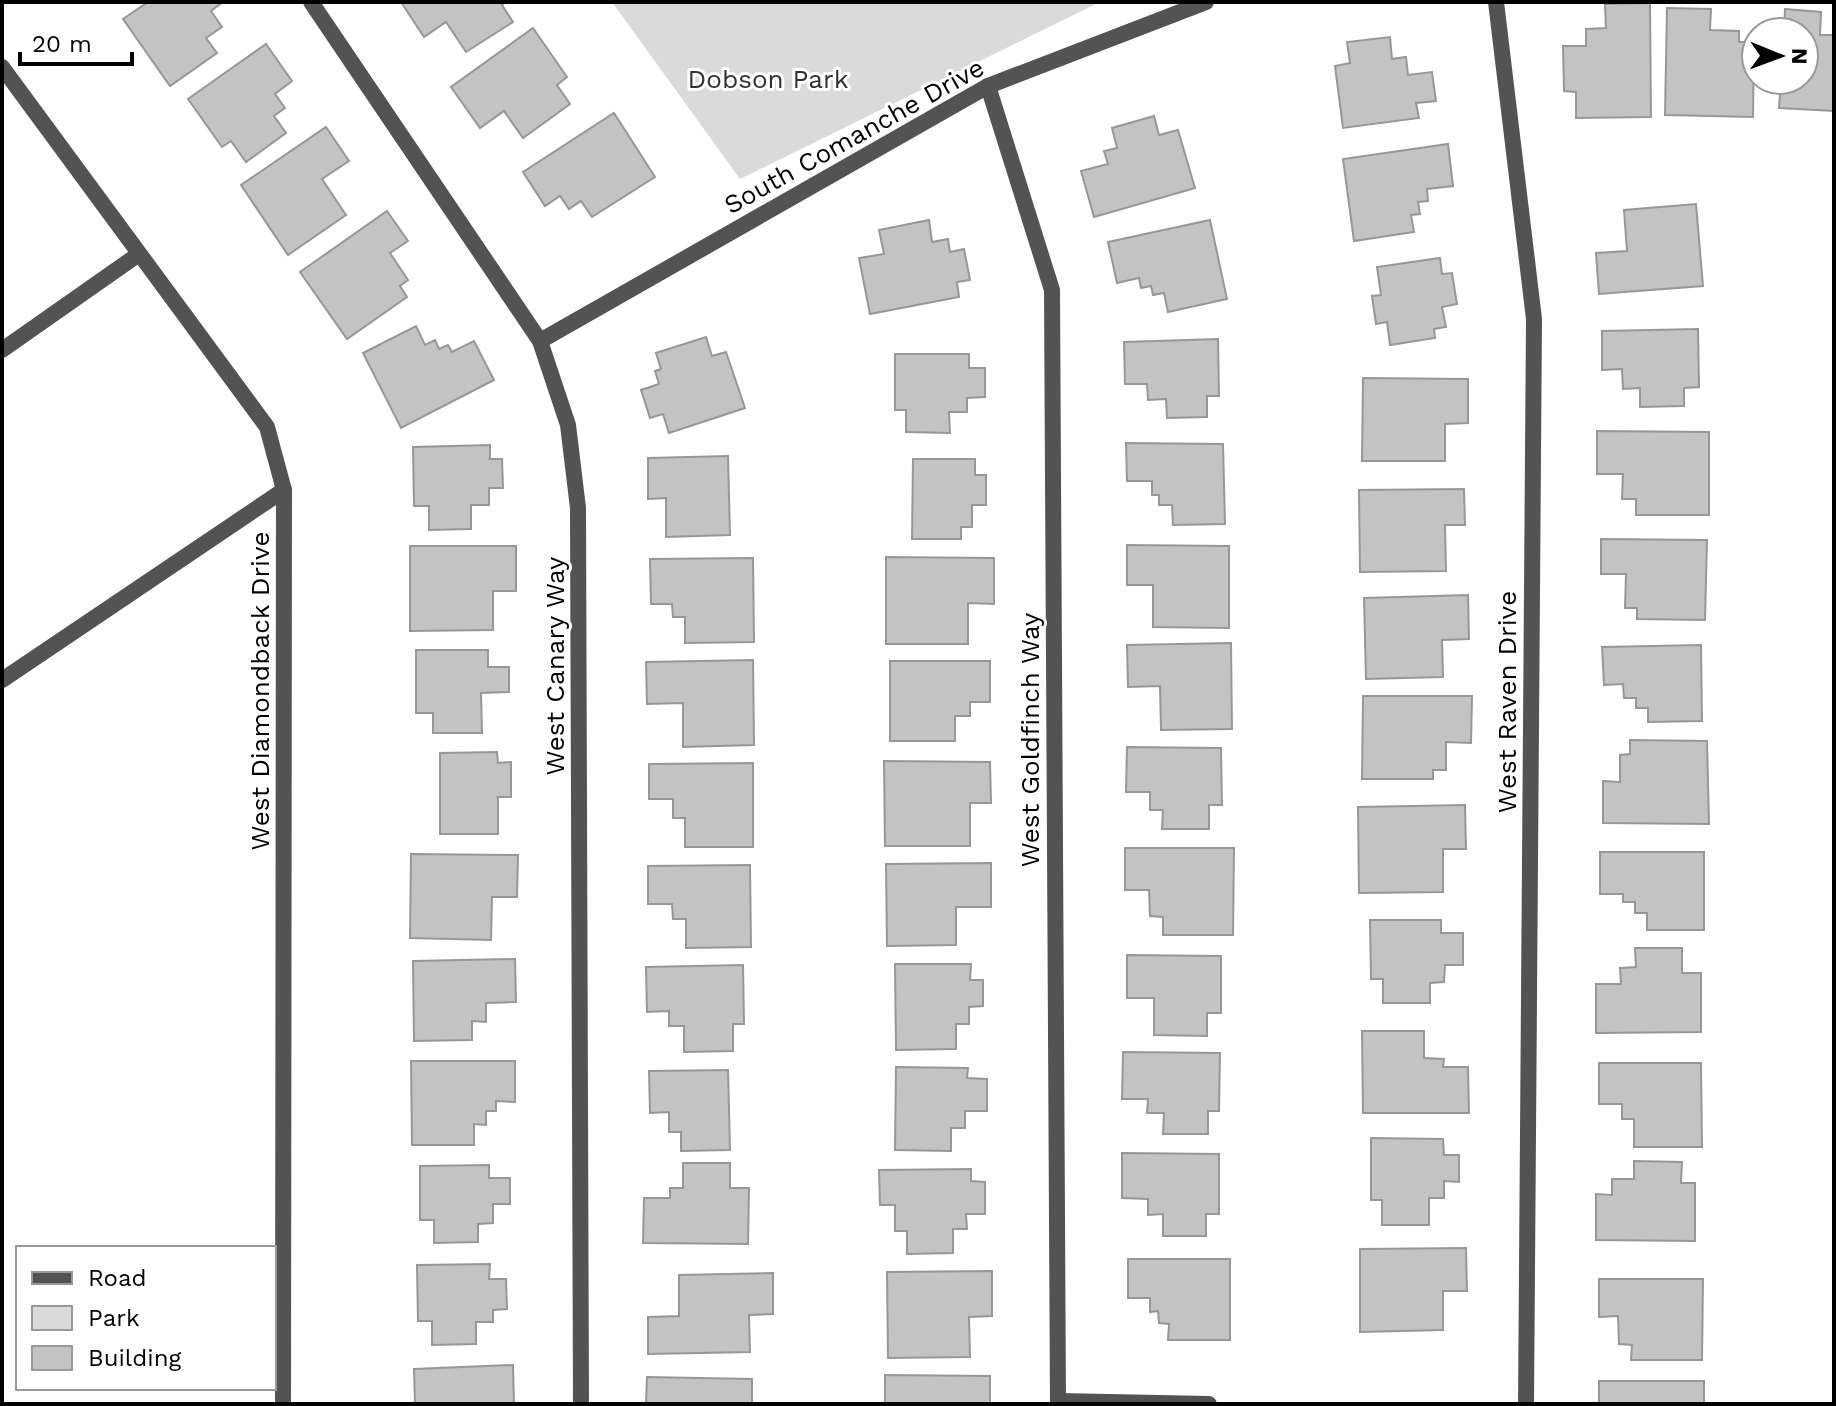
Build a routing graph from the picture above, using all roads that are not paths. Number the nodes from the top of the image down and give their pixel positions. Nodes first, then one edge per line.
1 (311, 2) edge
2 (1206, 2) edge
3 (1496, 2) edge
4 (2, 67) edge
5 (988, 86) junction
6 (139, 254) junction
7 (540, 341) junction
8 (2, 350) edge
9 (284, 490) junction
10 (2, 680) edge
11 (1058, 1403) edge
12 (283, 1404) edge
13 (581, 1404) edge
14 (1209, 1404) edge
15 (1526, 1404) edge

1 - 7 street, West Canary Way
2 - 5 street, South Comanche Drive
3 - 15 street, West Raven Drive
4 - 6 street, West Diamondback Drive
5 - 7 street, South Comanche Drive
5 - 11 street, West Goldfinch Way
6 - 8 street
6 - 9 street, West Diamondback Drive
7 - 13 street, West Canary Way
9 - 10 street
9 - 12 street, West Diamondback Drive
11 - 14 street

